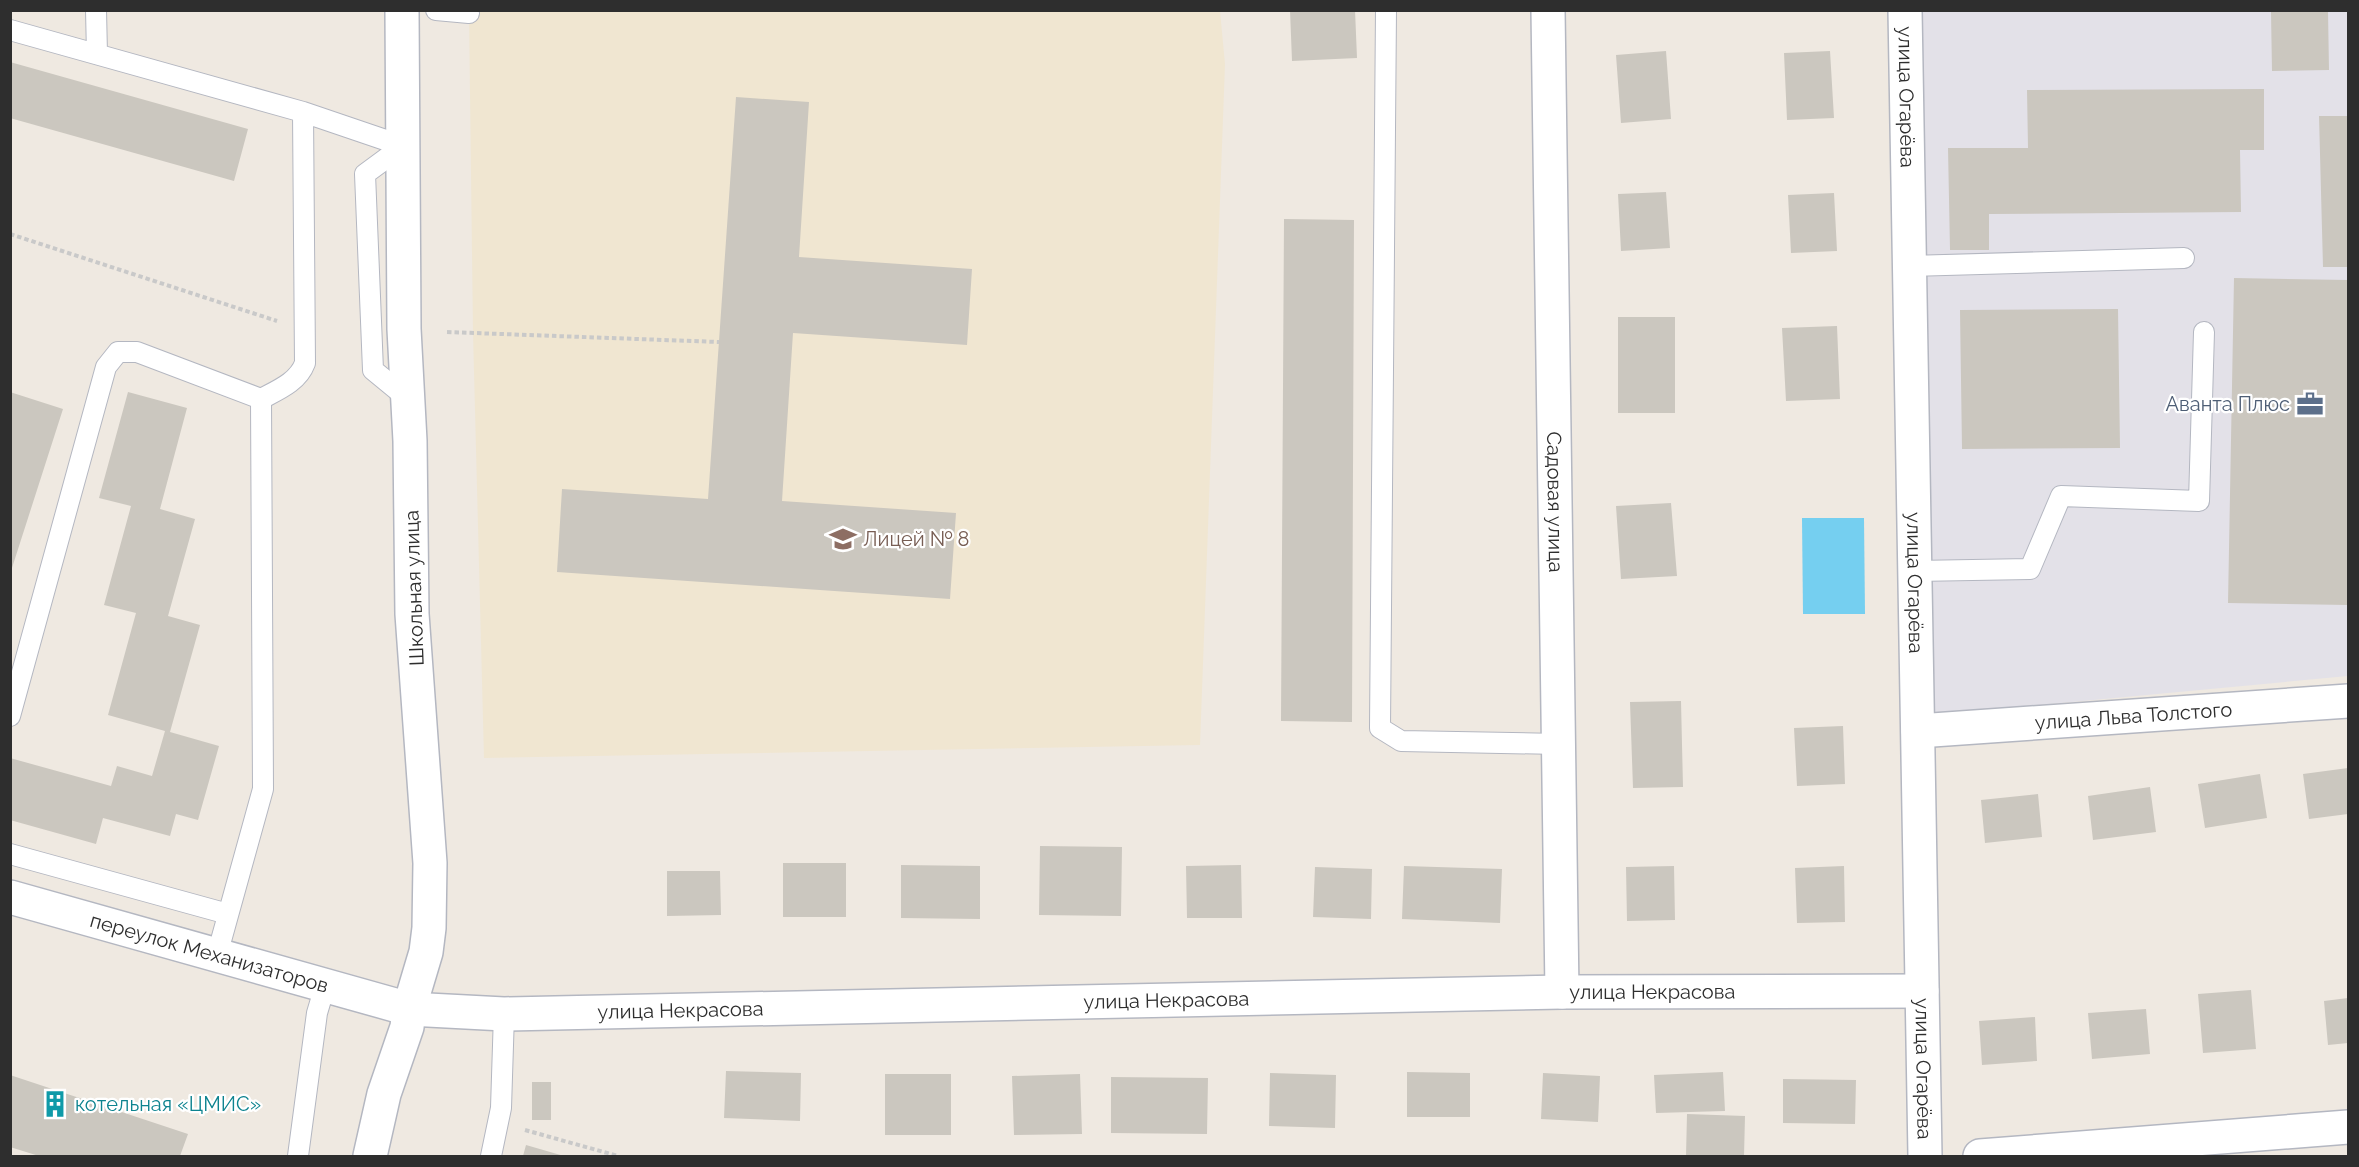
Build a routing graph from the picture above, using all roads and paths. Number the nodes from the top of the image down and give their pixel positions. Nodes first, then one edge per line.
1 (96, 10) edge
2 (402, 10) edge
3 (436, 10) edge
4 (1386, 10) edge
5 (1548, 10) edge
6 (1905, 10) edge
7 (469, 13) dead end
8 (10, 30) edge
9 (97, 54) junction
10 (303, 112) junction
11 (403, 146) junction
12 (10, 234) edge
13 (2184, 258) dead end
14 (1910, 266) junction
15 (278, 321) dead end
16 (447, 332) dead end
17 (2205, 332) dead end
18 (719, 342) dead end
19 (261, 399) junction
20 (1915, 571) junction
21 (2349, 701) edge
22 (10, 716) edge
23 (1917, 731) junction
24 (1559, 744) junction
25 (10, 854) edge
26 (10, 897) edge
27 (228, 914) junction
28 (217, 955) junction
29 (325, 986) junction
30 (1922, 991) junction
31 (1562, 992) junction
32 (409, 1009) junction
33 (504, 1014) junction
34 (498, 1123) junction
35 (2349, 1126) edge
36 (298, 1156) edge
37 (370, 1156) edge
38 (491, 1156) edge
39 (618, 1156) edge
40 (1925, 1156) edge
41 (1980, 1156) edge

1 - 9 lane
2 - 11 street, Школьная улица
3 - 7 lane
4 - 24 lane
5 - 24 street, Садовая улица
6 - 14 street, улица Огарёва
8 - 9 lane
9 - 10 lane
10 - 11 lane
10 - 19 lane
11 - 32 street, Школьная улица
12 - 15 path
13 - 14 lane
14 - 20 street, улица Огарёва
16 - 18 path
17 - 20 lane
19 - 22 lane
19 - 27 lane
20 - 23 street, улица Огарёва
21 - 23 street, улица Льва Толстого
23 - 30 street, улица Огарёва
24 - 31 street, Садовая улица
25 - 27 lane
26 - 28 street, переулок Механизаторов
27 - 28 lane
28 - 29 street, переулок Механизаторов
29 - 32 street, переулок Механизаторов
29 - 36 lane
30 - 31 street, улица Некрасова
30 - 40 street, улица Огарёва
31 - 33 street, улица Некрасова
32 - 33 street, улица Некрасова
32 - 37 street, Школьная улица
33 - 34 lane
34 - 38 lane
34 - 39 path
35 - 41 street

